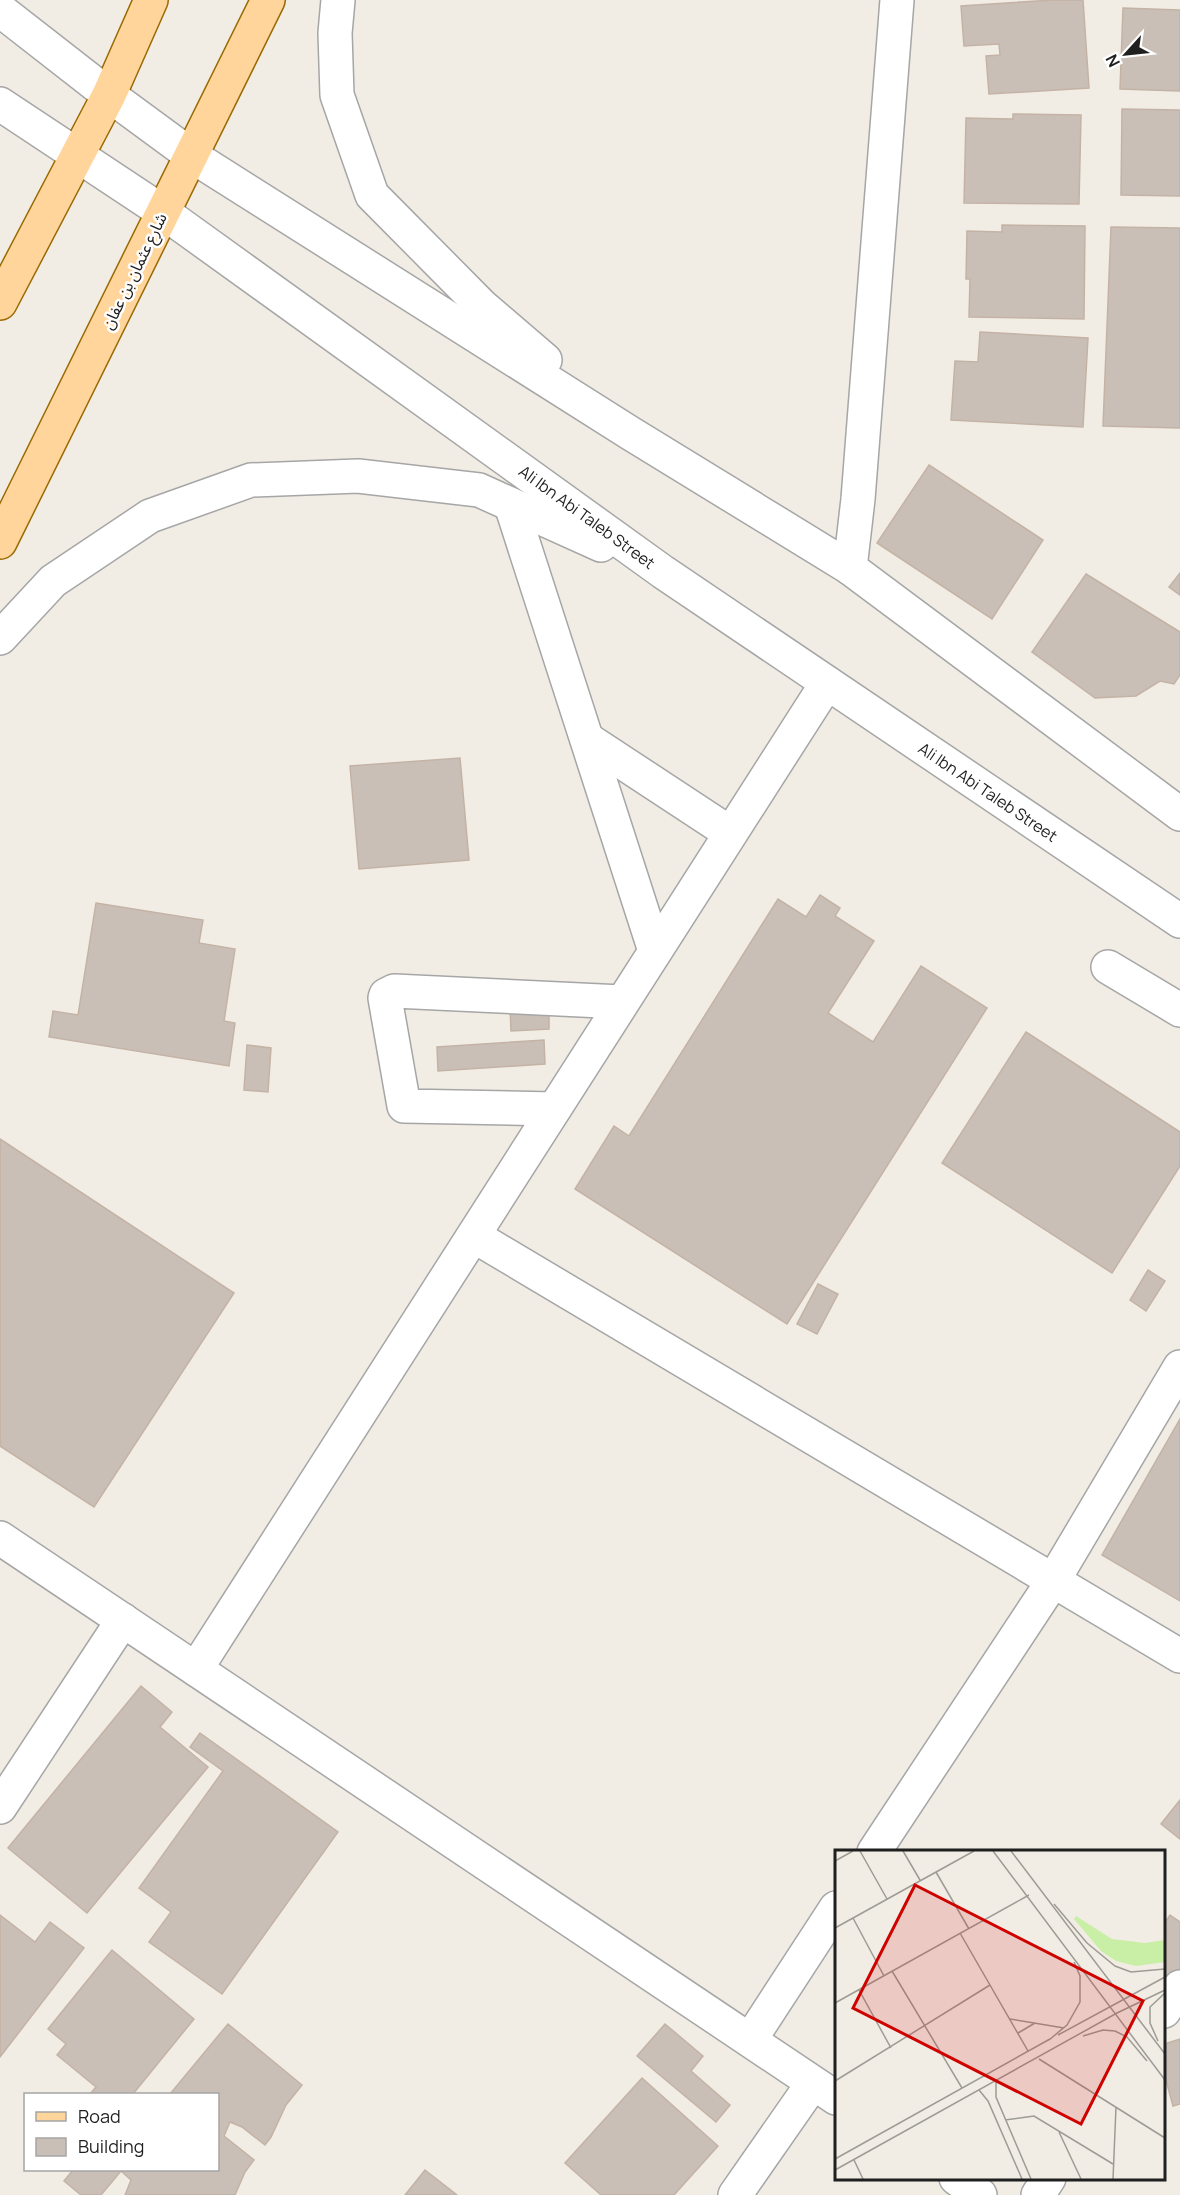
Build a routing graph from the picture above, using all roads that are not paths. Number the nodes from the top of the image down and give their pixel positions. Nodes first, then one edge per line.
1 (151, 0) edge
2 (268, 0) edge
3 (338, 0) edge
4 (897, 0) edge
5 (0, 10) edge
6 (109, 95) junction
7 (0, 104) edge
8 (77, 153) junction
9 (192, 156) junction
10 (163, 212) junction
11 (0, 303) edge
12 (630, 433) junction
13 (511, 505) junction
14 (0, 542) edge
15 (850, 568) junction
16 (663, 572) junction
17 (0, 638) edge
18 (827, 683) junction
19 (587, 739) junction
20 (1180, 814) edge
21 (730, 833) junction
22 (1180, 921) edge
23 (655, 951) junction
24 (1108, 967) dead end
25 (622, 1002) junction
26 (1180, 1010) edge
27 (554, 1109) junction
28 (474, 1236) junction
29 (1180, 1367) edge
30 (0, 1538) edge
31 (1053, 1581) junction
32 (123, 1620) junction
33 (1180, 1656) edge
34 (196, 1669) junction
35 (0, 1807) edge
36 (875, 1850) edge
37 (835, 1911) edge
38 (1180, 1987) edge
39 (1165, 2010) edge
40 (750, 2040) junction
41 (825, 2091) edge
42 (959, 2180) edge
43 (1048, 2180) edge
44 (735, 2195) edge
45 (980, 2195) edge
46 (1038, 2195) edge

1 - 6 main road
2 - 9 main road, شارع عثمان بن عفان
3 - 12 street
4 - 15 street
5 - 6 street
6 - 8 main road
6 - 9 street
7 - 8 street, Ali Ibn Abi Taleb Street
8 - 10 street, Ali Ibn Abi Taleb Street
8 - 11 main road
9 - 10 main road, شارع عثمان بن عفان
9 - 12 street
10 - 14 main road, شارع عثمان بن عفان
10 - 16 street, Ali Ibn Abi Taleb Street
12 - 15 street
13 - 16 street
13 - 17 street
13 - 19 street
15 - 20 street
16 - 18 street, Ali Ibn Abi Taleb Street
18 - 21 street
18 - 22 street, Ali Ibn Abi Taleb Street
19 - 21 street
19 - 23 street
21 - 23 street
23 - 25 street
24 - 26 street
25 - 27 street
25 - 27 street
27 - 28 street
28 - 31 street
28 - 34 street
29 - 31 street
30 - 32 street
31 - 33 street
31 - 36 street
32 - 34 street
32 - 35 street
34 - 40 street
37 - 40 street
38 - 39 street
40 - 41 street
41 - 44 street
42 - 45 street
43 - 46 street

